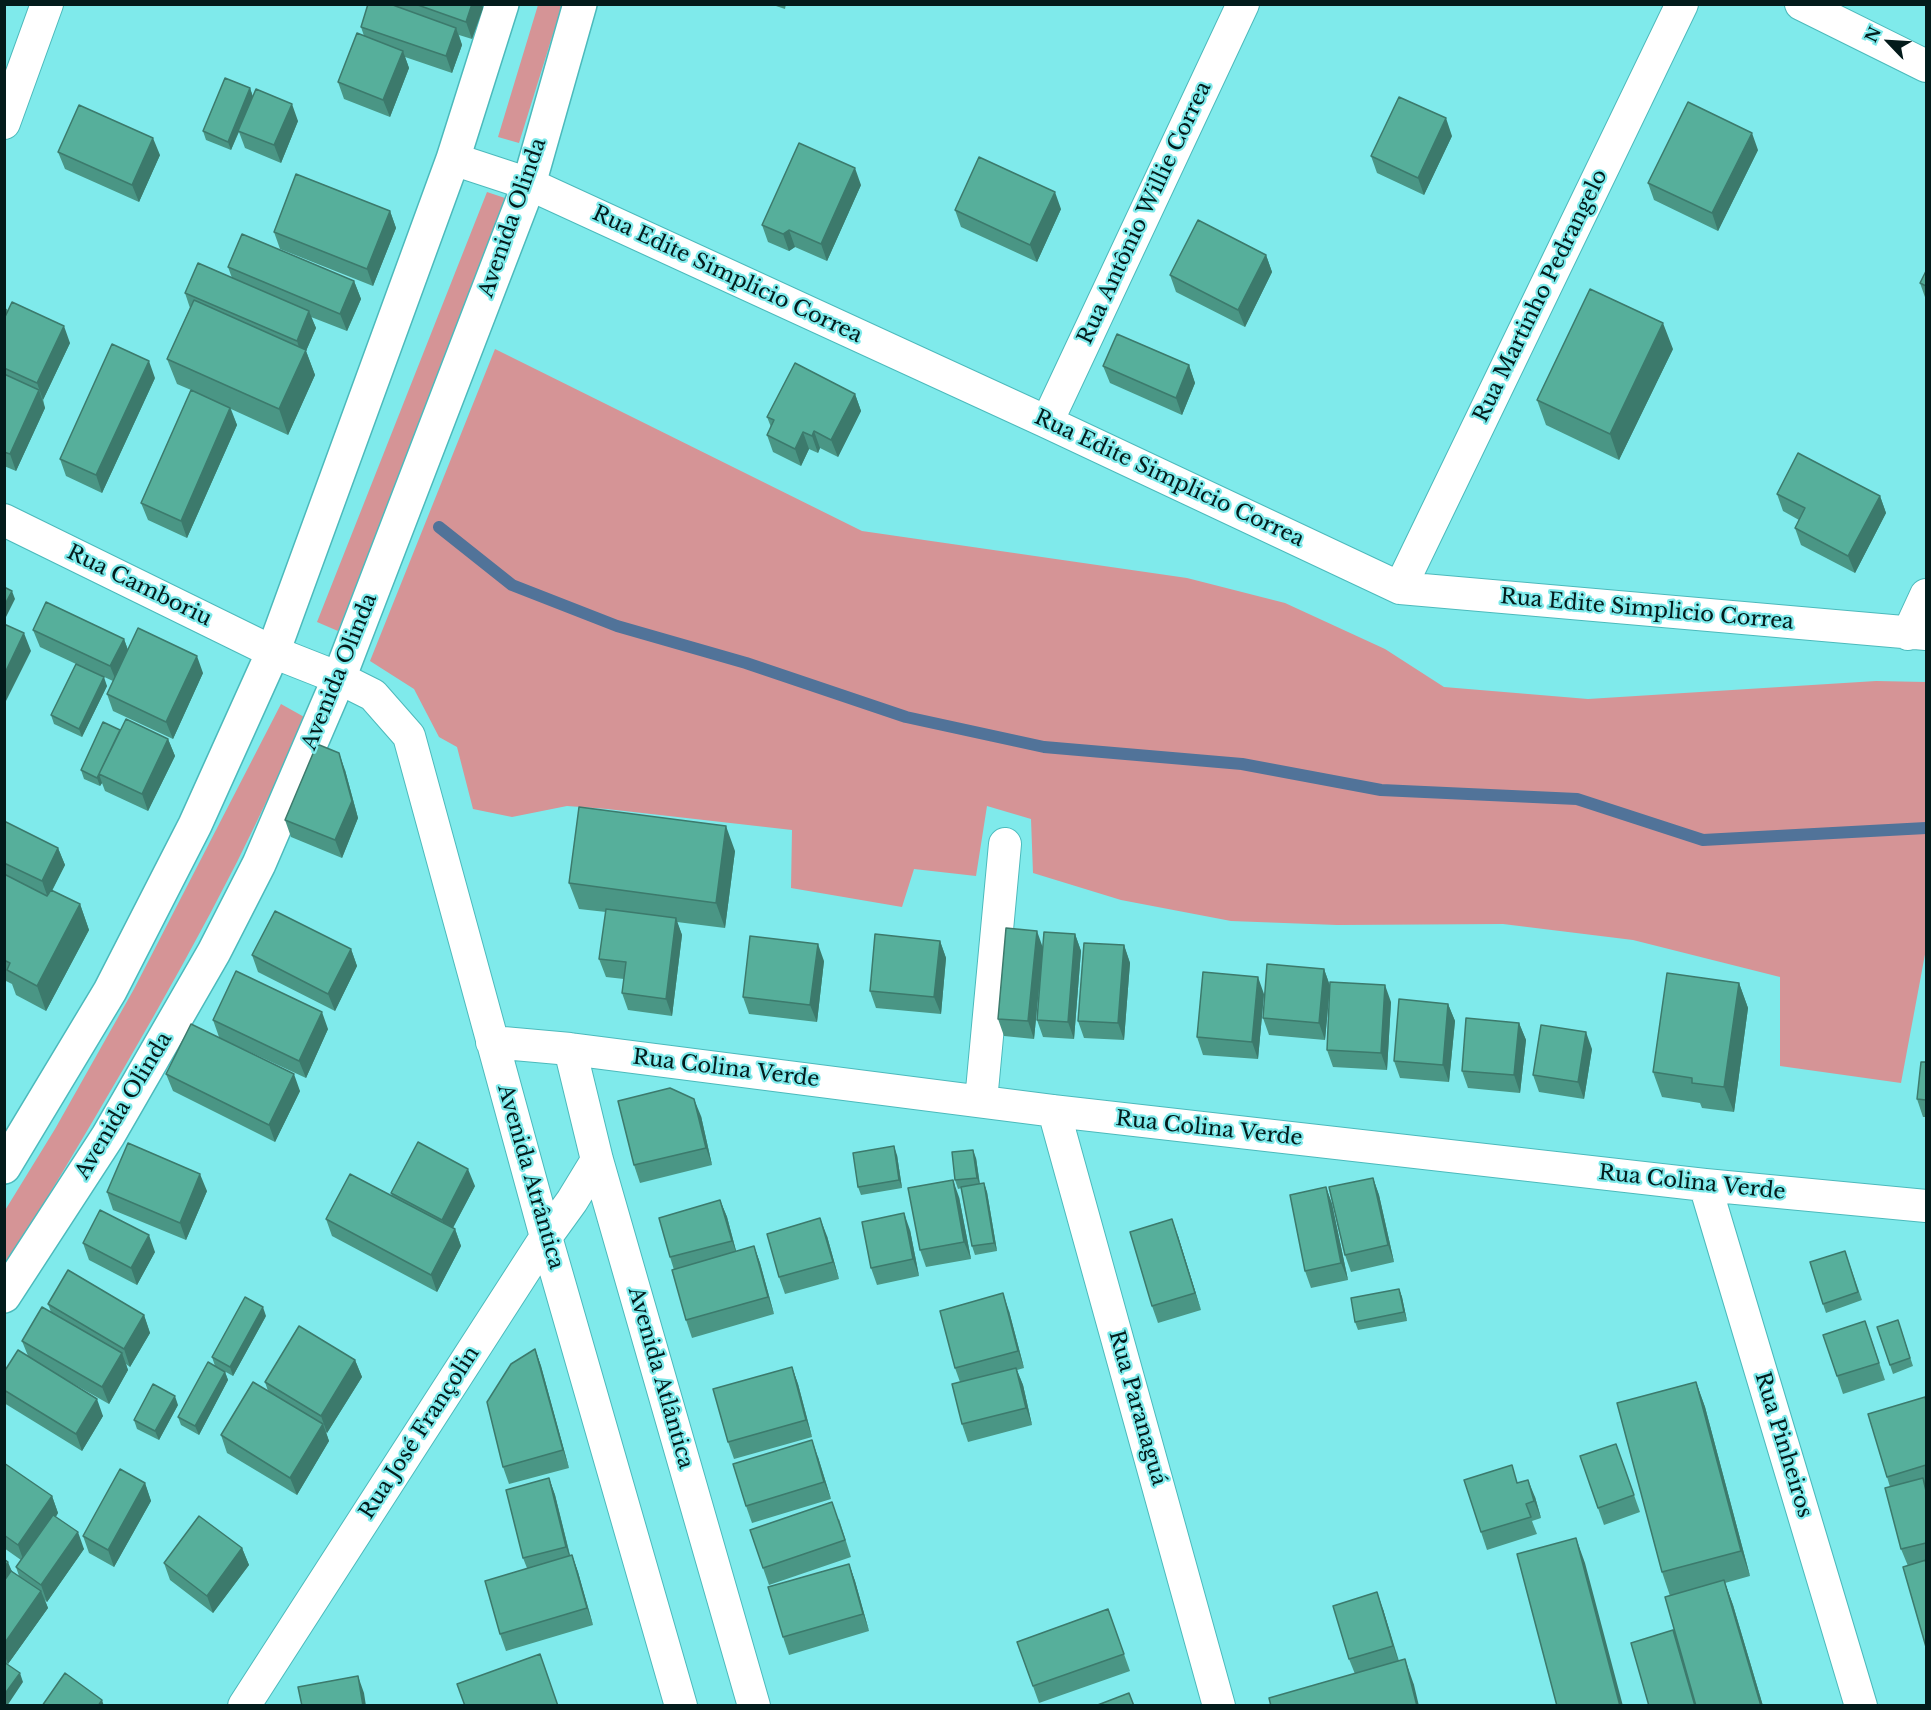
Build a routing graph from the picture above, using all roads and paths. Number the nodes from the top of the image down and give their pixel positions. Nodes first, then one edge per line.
1 (47, 4) edge
2 (502, 4) edge
3 (580, 4) edge
4 (1243, 4) edge
5 (1682, 4) edge
6 (1801, 4) edge
7 (1926, 66) edge
8 (4, 123) edge
9 (453, 159) junction
10 (529, 184) junction
11 (1047, 422) junction
12 (4, 520) edge
13 (1400, 588) junction
14 (1926, 595) edge
15 (1917, 634) edge
16 (273, 652) junction
17 (339, 678) junction
18 (1005, 844) dead end
19 (492, 1042) junction
20 (570, 1049) junction
21 (981, 1101) junction
22 (1054, 1111) junction
23 (597, 1160) junction
24 (4, 1167) edge
25 (1706, 1185) junction
26 (1926, 1206) edge
27 (546, 1238) junction
28 (4, 1296) edge
29 (244, 1706) edge
30 (681, 1706) edge
31 (754, 1706) edge
32 (1219, 1706) edge
33 (1861, 1706) edge

1 - 8 street
2 - 9 street
3 - 10 street, Avenida Olinda
4 - 11 street, Rua Antônio Willie Correa
5 - 13 street, Rua Martinho Pedrangelo
6 - 7 street
9 - 10 street, Rua Edite Simplicio Correa
9 - 16 street
10 - 11 street, Rua Edite Simplicio Correa
10 - 17 street, Avenida Olinda
11 - 13 street, Rua Edite Simplicio Correa
12 - 16 street, Rua Camboriu
13 - 15 street, Rua Edite Simplicio Correa
14 - 15 street
16 - 17 street, Rua Camboriu
16 - 24 street
17 - 19 street, Avenida Atrântica
17 - 28 street, Avenida Olinda
18 - 21 street
19 - 20 street, Rua Colina Verde
19 - 27 street, Avenida Atrântica
20 - 21 street, Rua Colina Verde
20 - 23 street, Avenida Atlântica
21 - 22 street, Rua Colina Verde
22 - 25 street, Rua Colina Verde
22 - 32 street, Rua Paranaguá
23 - 27 street, Rua José Françolin
23 - 31 street, Avenida Atlântica
25 - 26 street, Rua Colina Verde
25 - 33 street, Rua Pinheiros
27 - 29 street, Rua José Françolin
27 - 30 street, Avenida Atrântica

